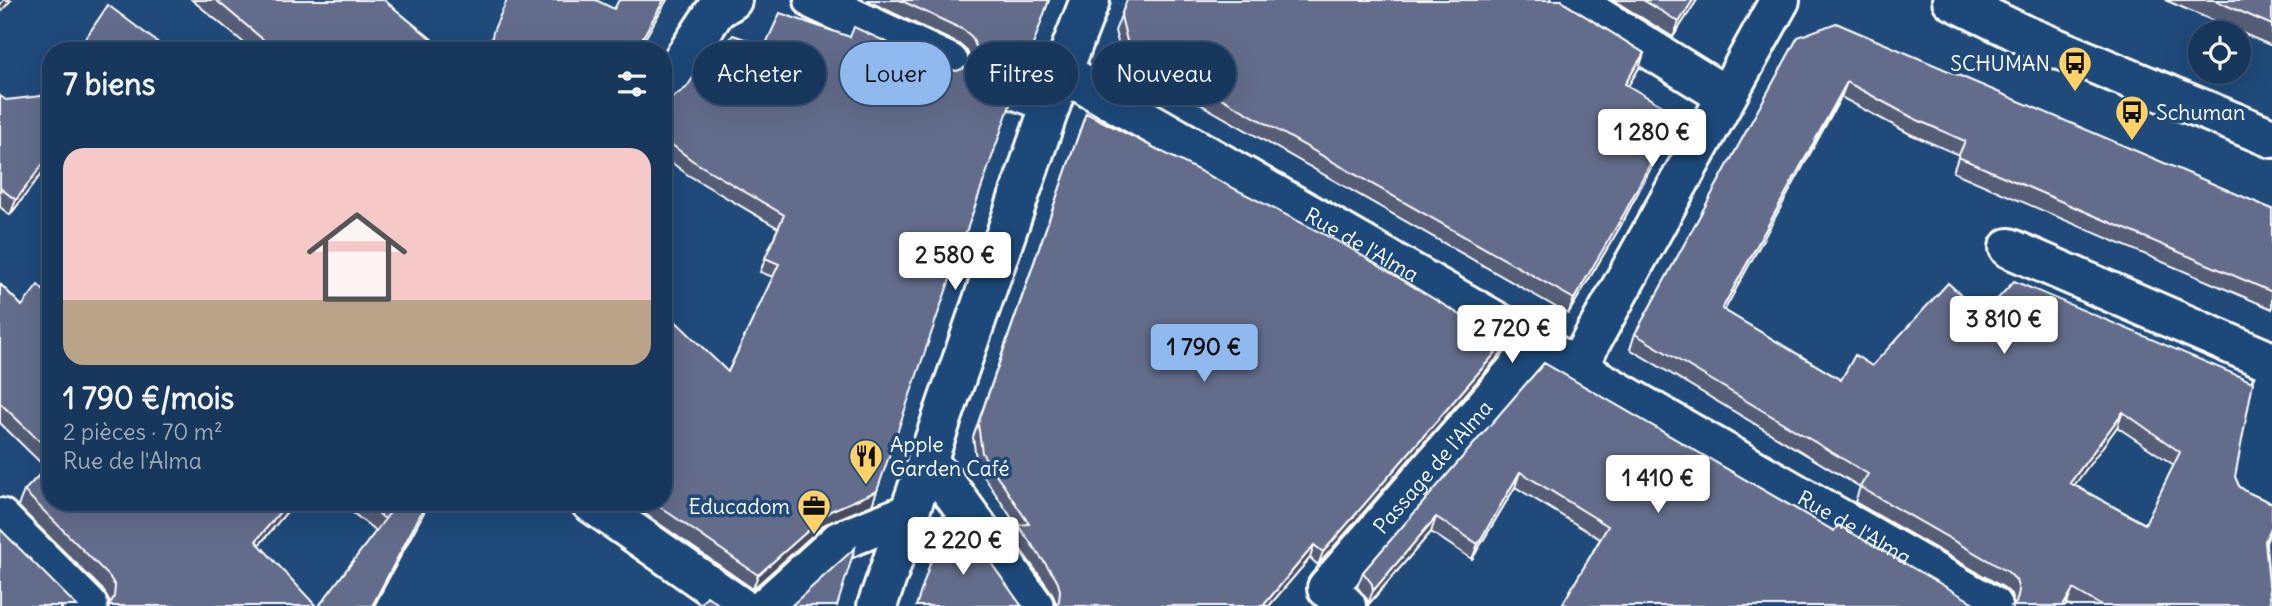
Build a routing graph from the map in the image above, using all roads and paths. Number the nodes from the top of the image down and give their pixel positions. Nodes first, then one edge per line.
1 (814, 0) edge
2 (1090, 0) edge
3 (1571, 0) edge
4 (1780, 0) edge
5 (1952, 0) edge
6 (724, 5) edge
7 (904, 42) edge
8 (1074, 42) edge
9 (672, 77) edge
10 (1726, 96) junction
11 (1078, 98) edge
12 (1051, 105) edge
13 (2272, 138) edge
14 (2009, 248) dead end
15 (1538, 345) junction
16 (2272, 362) edge
17 (1577, 367) junction
18 (2272, 386) edge
19 (927, 460) junction
20 (2272, 497) edge
21 (603, 511) edge
22 (910, 513) junction
23 (0, 518) edge
24 (1337, 597) edge
25 (88, 606) edge
26 (739, 606) edge
27 (767, 606) edge
28 (877, 606) edge
29 (1034, 606) edge
30 (1992, 606) edge

1 - 7 street
2 - 8 street
3 - 10 street
4 - 10 street
5 - 13 street
6 - 9 street
10 - 17 street
11 - 15 street, Rue de l'Alma
12 - 19 street
14 - 16 street
15 - 17 street, Rue de l'Alma
15 - 24 street, Passage de l'Alma
17 - 30 street, Rue de l'Alma
18 - 20 street
19 - 22 street
19 - 29 street
21 - 26 street
22 - 27 street
22 - 28 street
23 - 25 street

